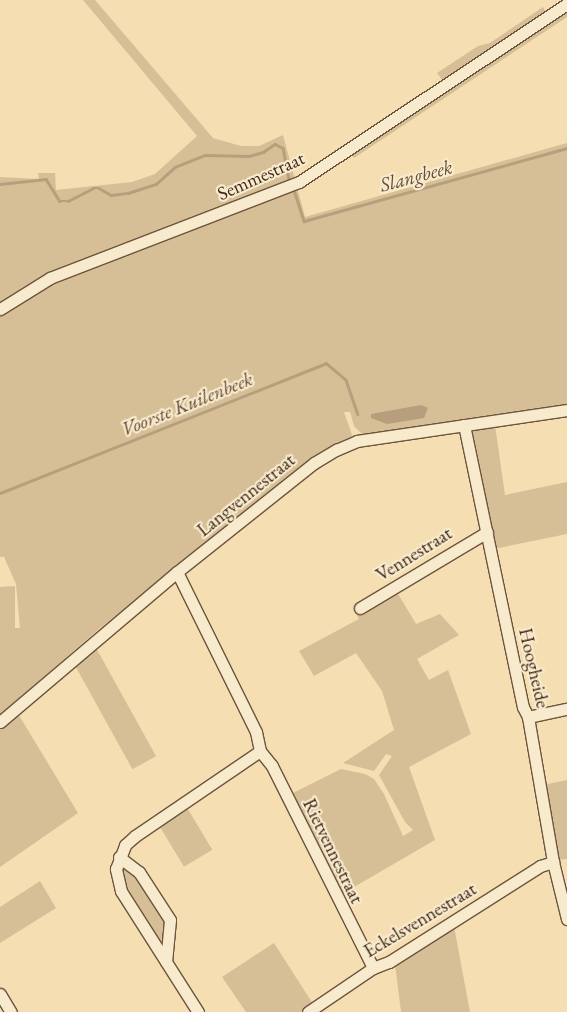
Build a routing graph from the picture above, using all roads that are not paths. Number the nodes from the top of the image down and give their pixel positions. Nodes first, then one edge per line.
1 (567, 4) edge
2 (0, 309) edge
3 (567, 410) edge
4 (464, 426) junction
5 (487, 532) junction
6 (177, 572) junction
7 (360, 608) dead end
8 (567, 709) edge
9 (528, 718) junction
10 (0, 722) edge
11 (260, 751) junction
12 (119, 857) junction
13 (553, 862) junction
14 (567, 919) edge
15 (166, 962) junction
16 (373, 968) junction
17 (0, 994) edge
18 (11, 1012) edge
19 (198, 1012) edge
20 (308, 1012) edge

1 - 2 street, Semmestraat
3 - 4 street, Langvennestraat
4 - 5 street, Hoogheide
4 - 6 street, Langvennestraat
5 - 7 street, Vennestraat
5 - 9 street, Hoogheide
6 - 10 street, Langvennestraat
6 - 11 street, Rietvennestraat
8 - 9 street
9 - 13 street, Hoogheide
11 - 12 street
11 - 16 street, Rietvennestraat
12 - 15 street
12 - 15 street
13 - 14 street, Hoogheide
13 - 16 street, Eckelsvennestraat
15 - 19 street
16 - 20 street, Eckelsvennestraat
17 - 18 street

